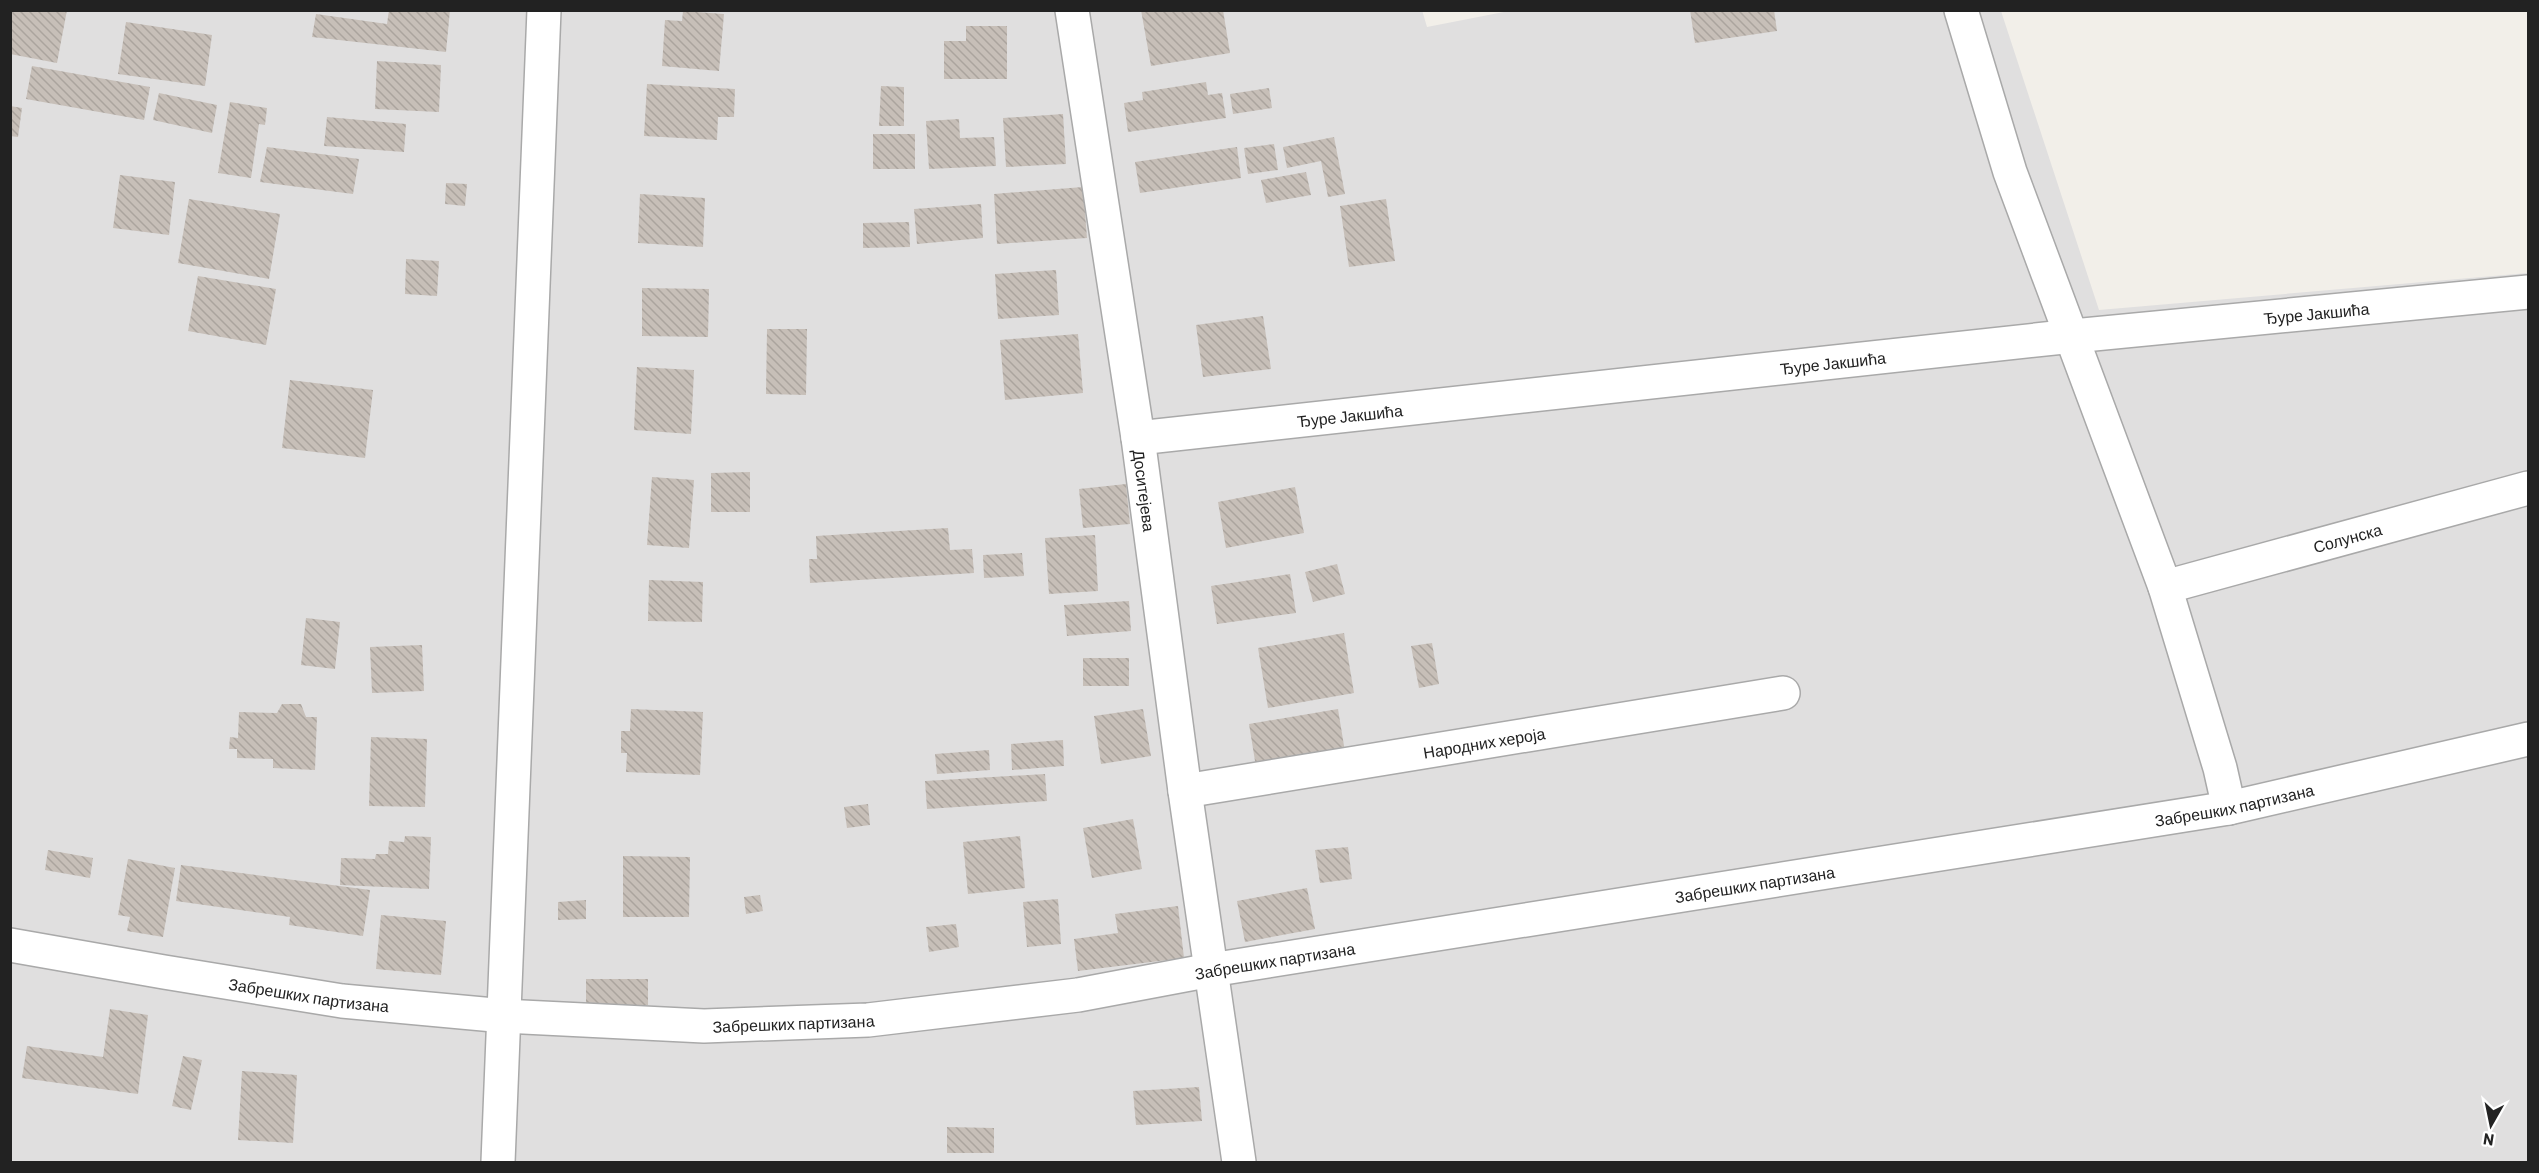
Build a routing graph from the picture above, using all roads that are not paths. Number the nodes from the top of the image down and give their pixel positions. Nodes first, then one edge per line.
1 (544, 10) edge
2 (1072, 10) edge
3 (1961, 10) edge
4 (2529, 292) edge
5 (2073, 336) junction
6 (1138, 438) junction
7 (2529, 488) edge
8 (2165, 587) junction
9 (1782, 693) dead end
10 (2529, 739) edge
11 (1185, 791) junction
12 (2229, 807) junction
13 (10, 945) edge
14 (1211, 970) junction
15 (505, 1016) junction
16 (498, 1162) edge
17 (1239, 1162) edge

1 - 15 street
2 - 6 street, Доситејева
3 - 5 street
4 - 5 street, Ђуре Јакшића
5 - 6 street, Ђуре Јакшића
5 - 8 street
6 - 11 street, Доситејева
7 - 8 street, Солунска
8 - 12 street
9 - 11 street, Народних хероја
10 - 12 street, Забрешких партизана
11 - 14 street, Доситејева
12 - 14 street, Забрешких партизана
13 - 15 street, Забрешких партизана
14 - 15 street, Забрешких партизана
14 - 17 street, Доситејева
15 - 16 street

